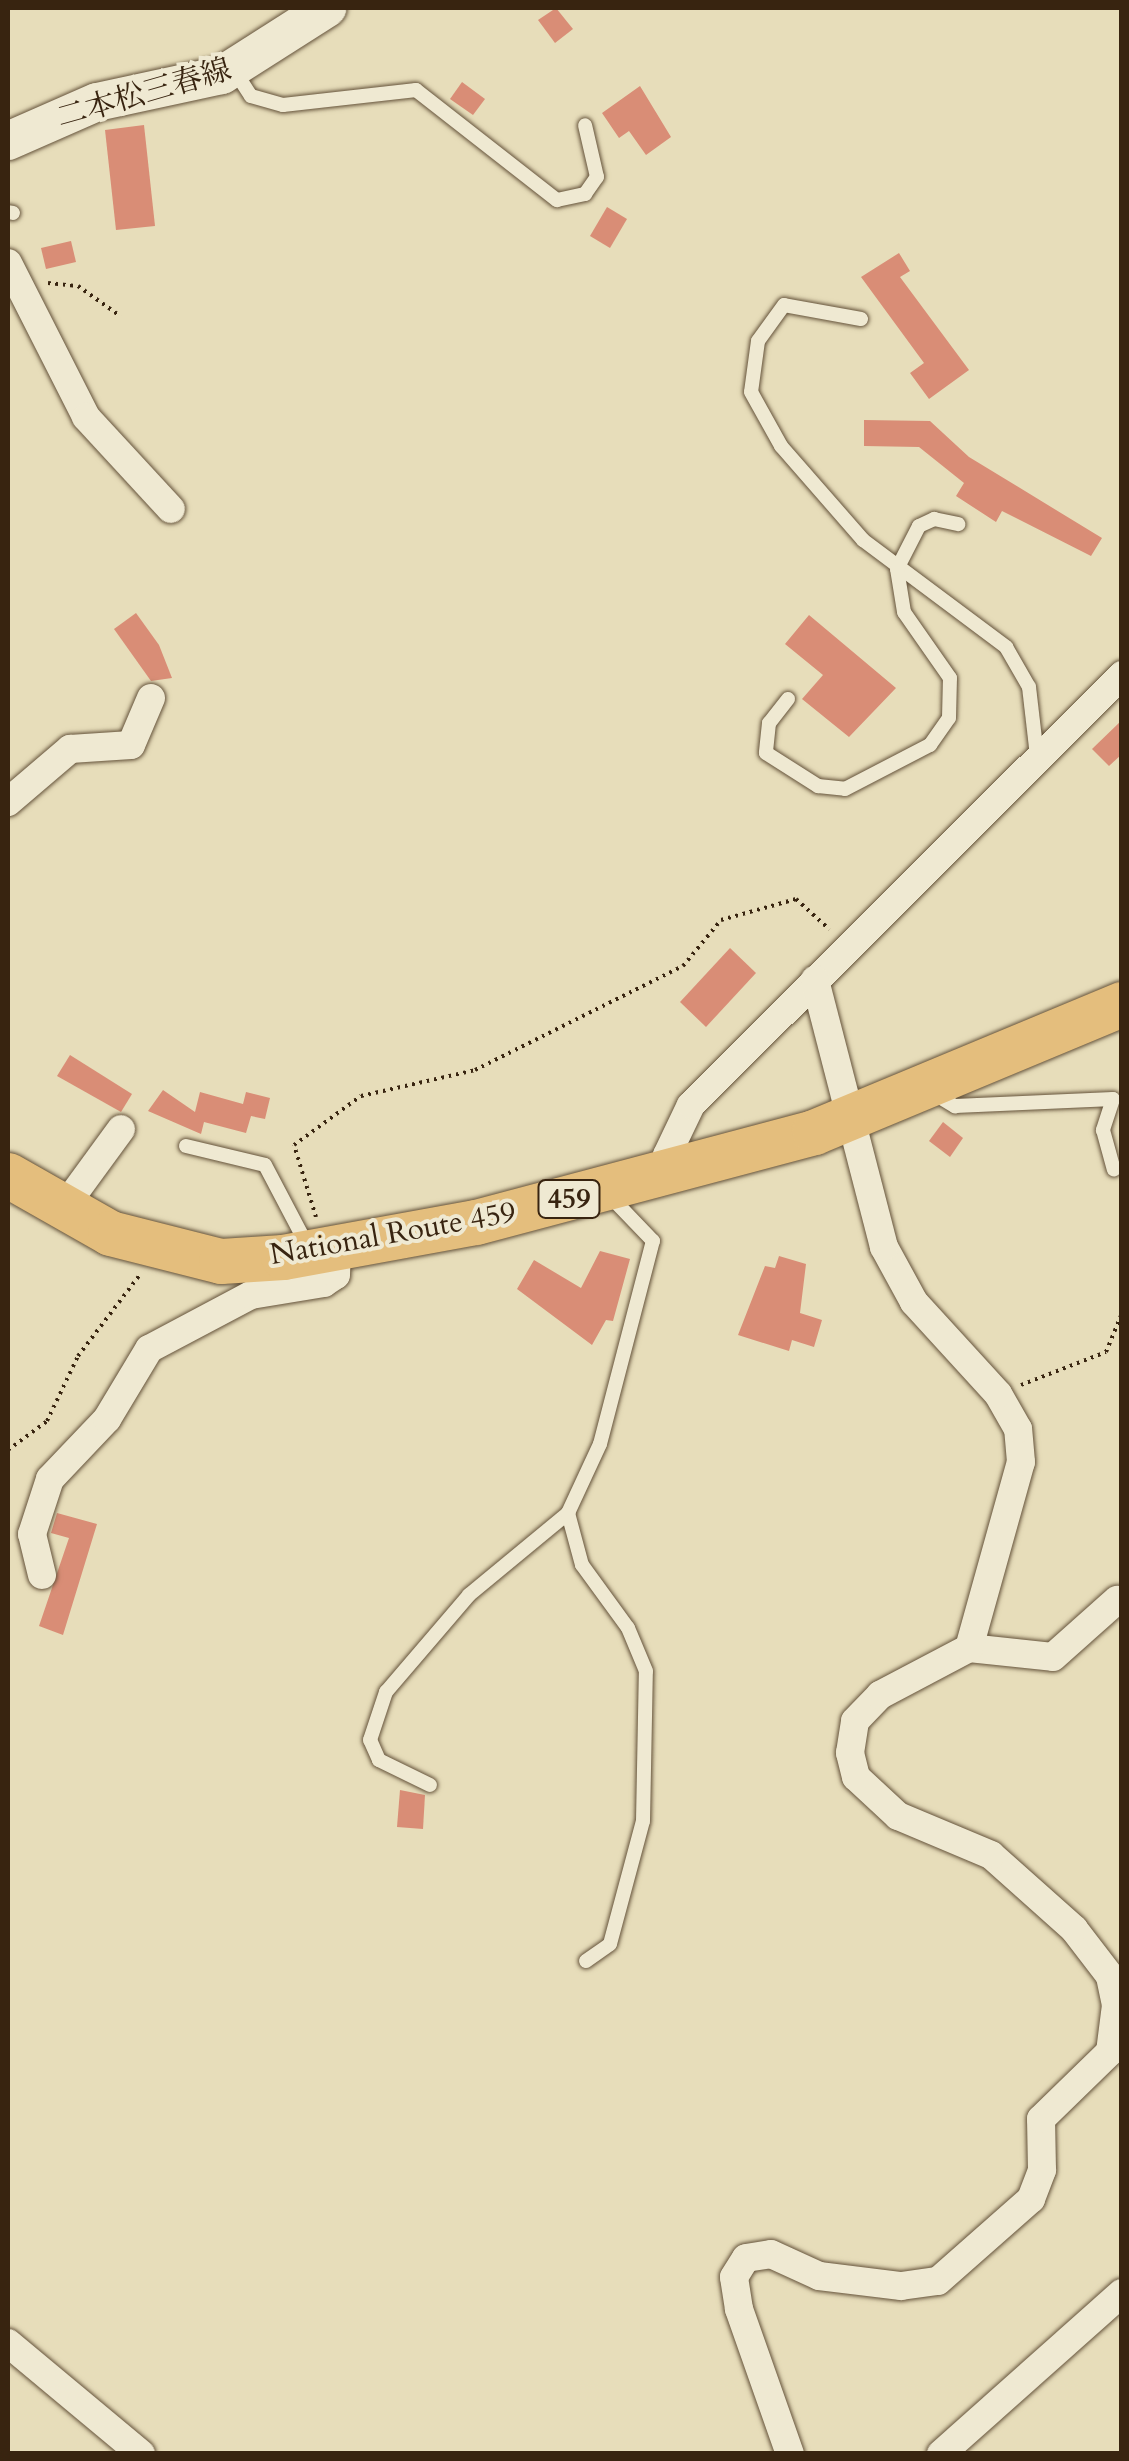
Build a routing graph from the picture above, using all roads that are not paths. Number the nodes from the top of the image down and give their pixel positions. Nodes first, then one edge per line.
1 (327, 8) edge
2 (233, 70) junction
3 (585, 125) dead end
4 (8, 141) edge
5 (11, 269) edge
6 (861, 319) dead end
7 (170, 509) dead end
8 (958, 524) dead end
9 (898, 569) junction
10 (1122, 675) edge
11 (151, 698) dead end
12 (788, 699) dead end
13 (1037, 757) junction
14 (8, 802) edge
15 (816, 980) junction
16 (1122, 1004) edge
17 (928, 1090) junction
18 (853, 1118) junction
19 (122, 1129) dead end
20 (186, 1146) dead end
21 (1114, 1170) dead end
22 (668, 1173) junction
23 (8, 1175) edge
24 (603, 1190) junction
25 (62, 1210) junction
26 (325, 1250) junction
27 (568, 1513) junction
28 (42, 1575) dead end
29 (1116, 1600) dead end
30 (969, 1648) junction
31 (430, 1784) dead end
32 (586, 1961) dead end
33 (1122, 2293) edge
34 (8, 2343) edge
35 (142, 2454) edge
36 (790, 2454) edge
37 (941, 2454) edge

1 - 2 main road, 二本松三春線
2 - 3 lane
2 - 4 main road, 二本松三春線
5 - 7 street
6 - 9 lane
8 - 9 lane
9 - 12 lane
9 - 13 lane
10 - 13 street
11 - 14 street
13 - 15 street
15 - 18 street
15 - 22 street
16 - 17 highway, National Route 459 / 459
17 - 18 highway, National Route 459 / 459
17 - 21 lane
18 - 22 highway, National Route 459 / 459
18 - 30 street
19 - 25 street
20 - 26 lane
22 - 24 highway, National Route 459 / 459
23 - 25 highway, National Route 459 / 459
24 - 26 highway, National Route 459 / 459
24 - 27 lane
25 - 26 highway, National Route 459 / 459
26 - 28 street
27 - 31 lane
27 - 32 lane
29 - 30 street
30 - 36 street
33 - 37 street
34 - 35 street

